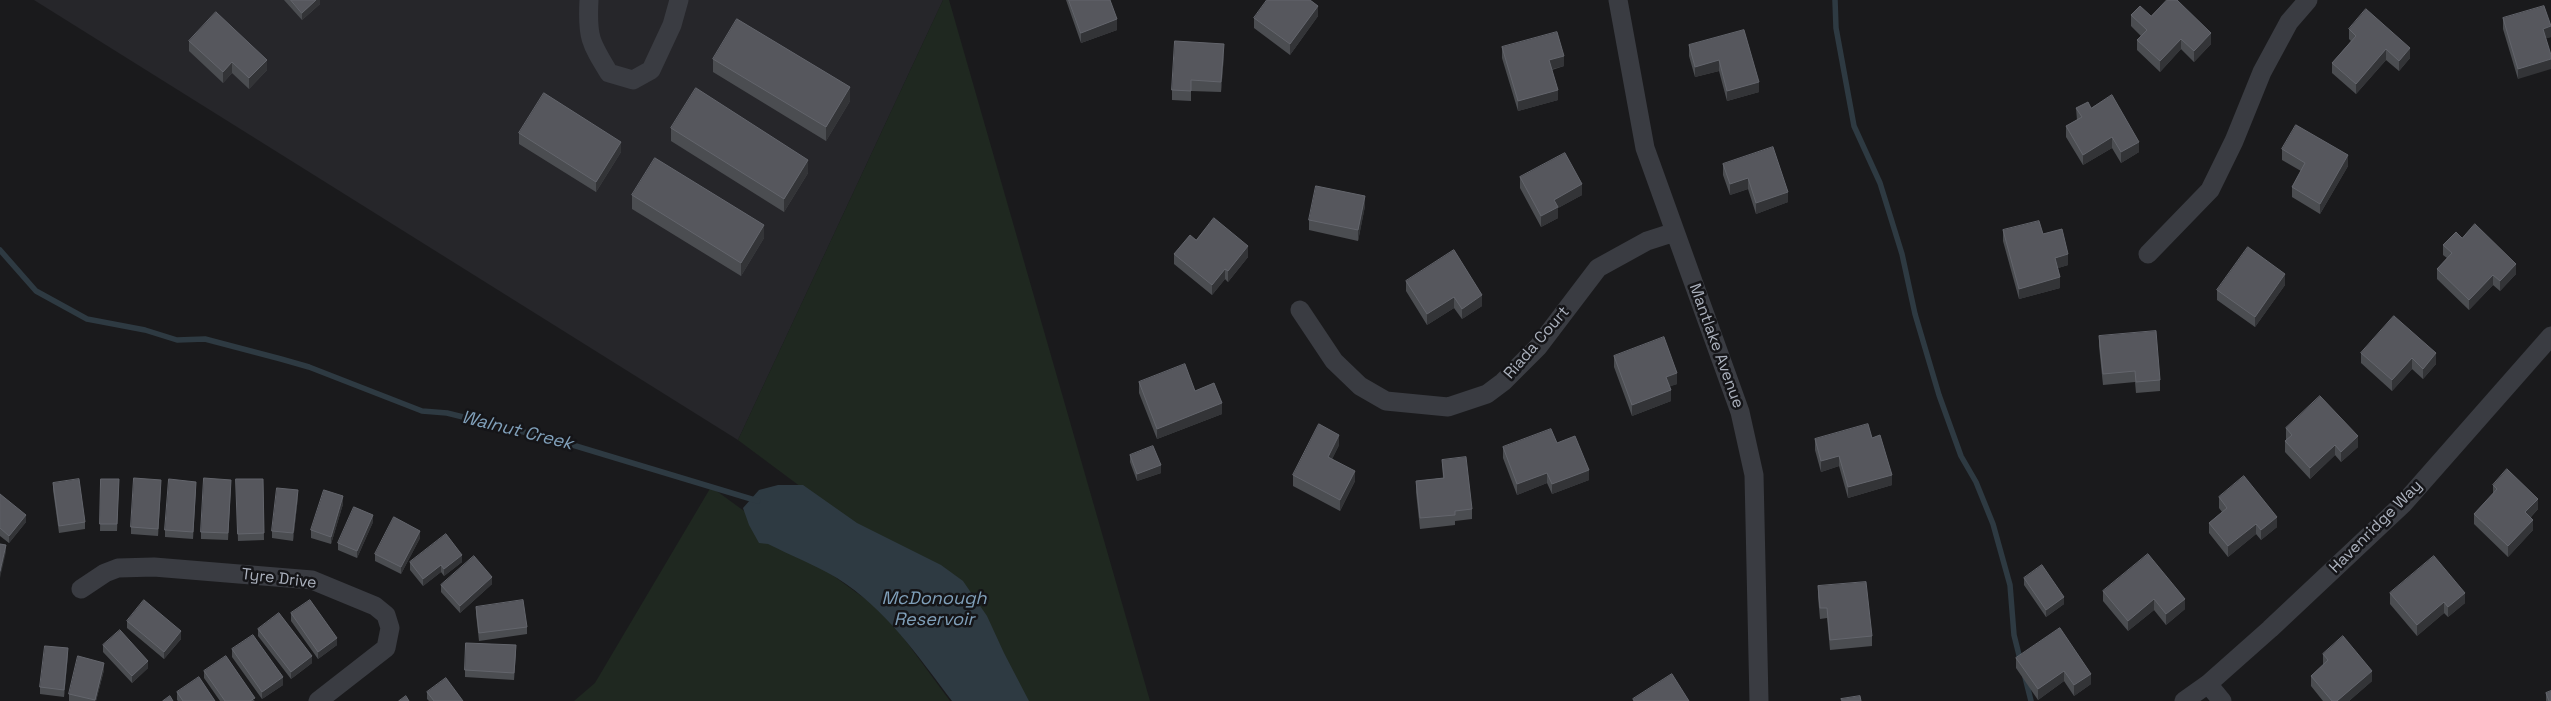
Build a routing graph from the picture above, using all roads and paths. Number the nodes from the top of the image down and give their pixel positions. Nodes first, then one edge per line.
1 (589, 0) edge
2 (679, 0) edge
3 (1618, 0) edge
4 (2308, 0) edge
5 (1675, 232) junction
6 (2148, 254) dead end
7 (1300, 310) dead end
8 (2551, 336) edge
9 (81, 589) dead end
10 (2208, 684) junction
11 (318, 701) edge
12 (1759, 701) edge
13 (2184, 701) edge
14 (2222, 701) edge

1 - 2 street
3 - 5 street, Mantlake Avenue
4 - 6 street
5 - 7 street, Riada Court
5 - 12 street, Mantlake Avenue
8 - 10 street, Havenridge Way
9 - 11 street, Tyre Drive
10 - 13 street, Havenridge Way
10 - 14 street

